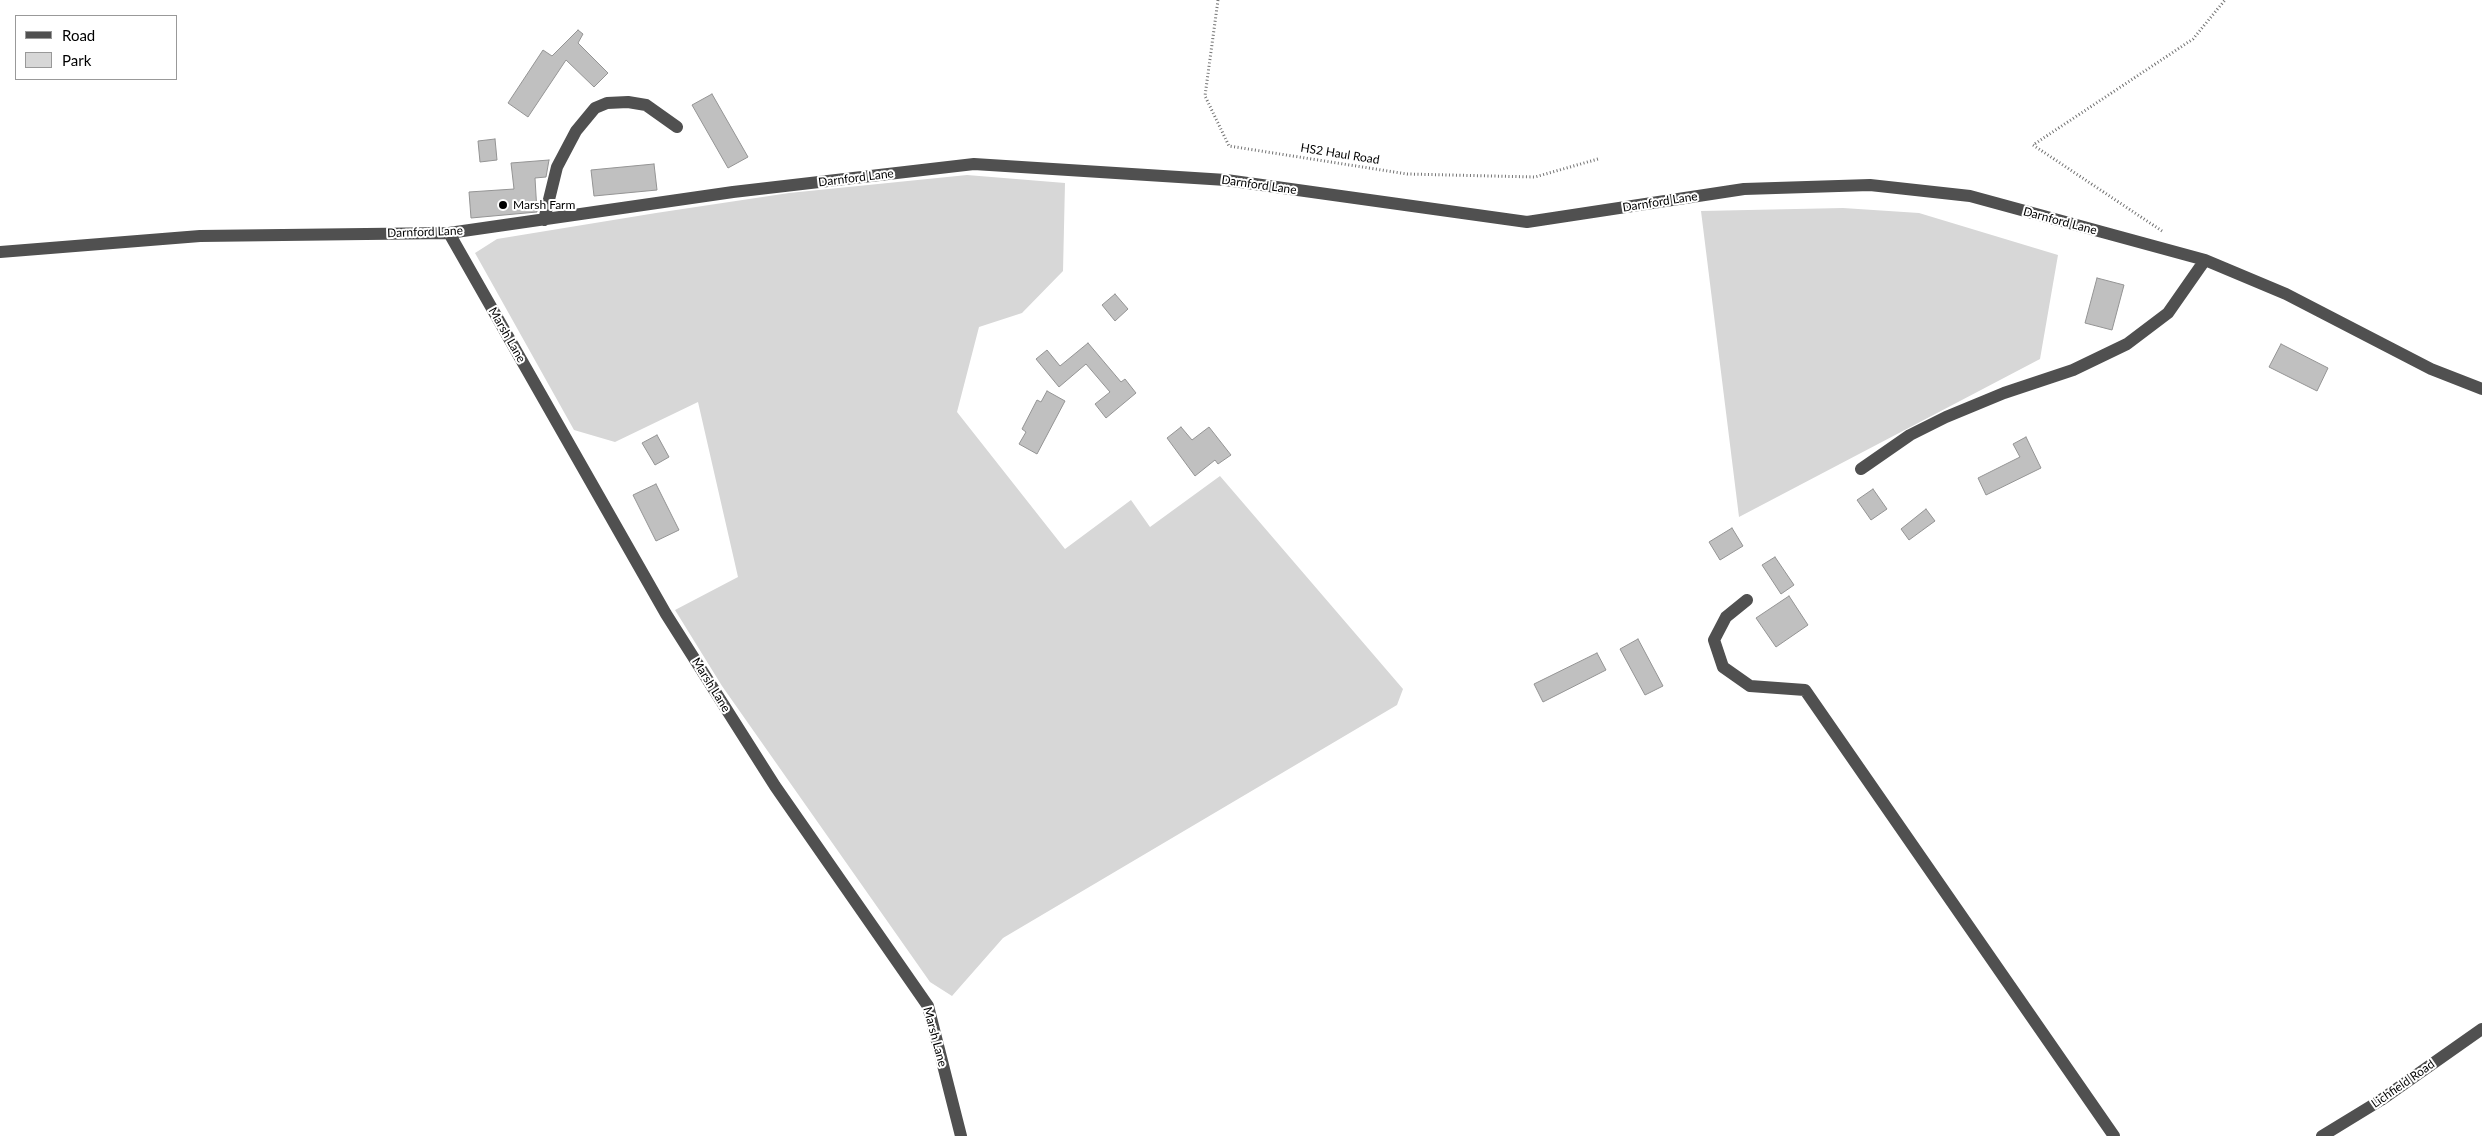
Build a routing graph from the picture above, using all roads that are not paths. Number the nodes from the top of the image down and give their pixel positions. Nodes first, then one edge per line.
1 (676, 127) dead end
2 (544, 220) junction
3 (449, 233) junction
4 (0, 252) edge
5 (2206, 260) junction
6 (2482, 389) edge
7 (1861, 469) dead end
8 (1747, 600) dead end
9 (2482, 1029) edge
10 (961, 1136) edge
11 (2114, 1136) edge
12 (2322, 1136) edge

1 - 2 street
2 - 3 street, Darnford Lane
2 - 5 street, Darnford Lane
3 - 4 street, Darnford Lane
3 - 10 street, Marsh Lane
5 - 6 street, Darnford Lane
5 - 7 street
8 - 11 street
9 - 12 street, Lichfield Road

